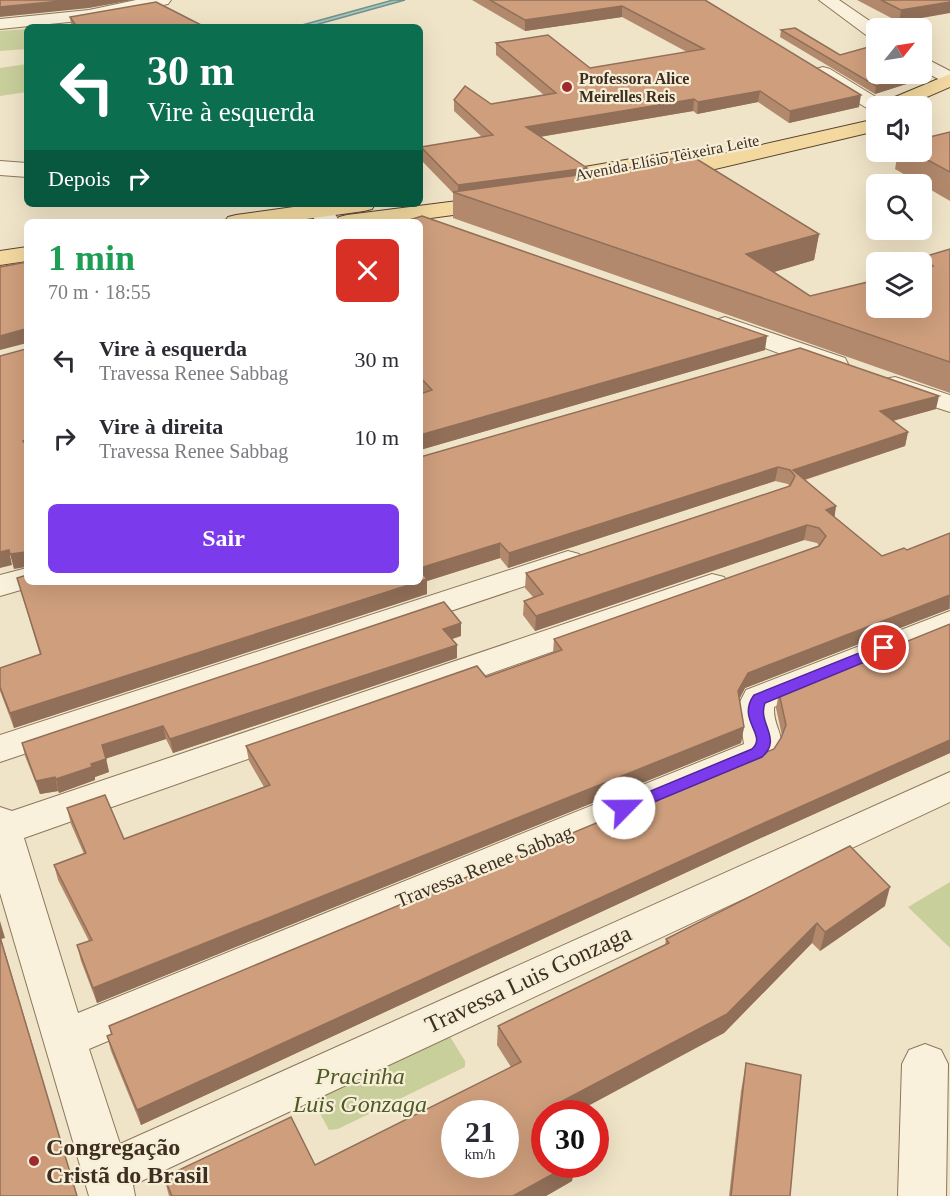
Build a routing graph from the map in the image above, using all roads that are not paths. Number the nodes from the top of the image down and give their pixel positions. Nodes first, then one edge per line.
1 (56, 0) edge
2 (162, 0) edge
3 (828, 0) edge
4 (89, 15) junction
5 (0, 24) edge
6 (866, 27) edge
7 (804, 62) edge
8 (932, 69) edge
9 (950, 80) edge
10 (913, 96) edge
11 (866, 99) edge
12 (950, 100) edge
13 (932, 107) edge
14 (866, 113) edge
15 (866, 127) edge
16 (0, 168) edge
17 (24, 170) edge
18 (523, 192) junction
19 (347, 207) edge
20 (423, 207) edge
21 (409, 209) edge
22 (318, 212) edge
23 (261, 219) edge
24 (361, 219) edge
25 (460, 231) edge
26 (24, 254) edge
27 (0, 258) edge
28 (24, 266) edge
29 (0, 270) edge
30 (708, 319) edge
31 (798, 351) junction
32 (753, 364) edge
33 (950, 404) edge
34 (595, 552) edge
35 (737, 575) edge
36 (24, 579) edge
37 (0, 586) edge
38 (950, 622) edge
39 (0, 749) edge
40 (950, 786) edge
41 (1, 826) edge
42 (64, 1040) junction
43 (925, 1064) dead end
44 (109, 1185) edge
45 (922, 1196) edge

1 - 4 street
2 - 4 street
3 - 6 street
4 - 5 street
7 - 11 street
8 - 9 street
9 - 10 main road
12 - 13 main road
14 - 18 main road, Avenida Elísio Teixeira Leite
15 - 18 main road, Avenida Elísio Teixeira Leite
16 - 17 street
18 - 20 main road, Avenida Elísio Teixeira Leite
19 - 22 main road
21 - 24 main road, Avenida Elísio Teixeira Leite
21 - 25 street
22 - 23 main road
26 - 27 main road
28 - 29 main road
30 - 31 street
31 - 32 street
31 - 33 street
34 - 39 street
35 - 41 street
36 - 37 street
38 - 42 street, Travessa Renee Sabbag
40 - 44 street, Travessa Luis Gonzaga
41 - 42 street
42 - 44 street
43 - 45 street

